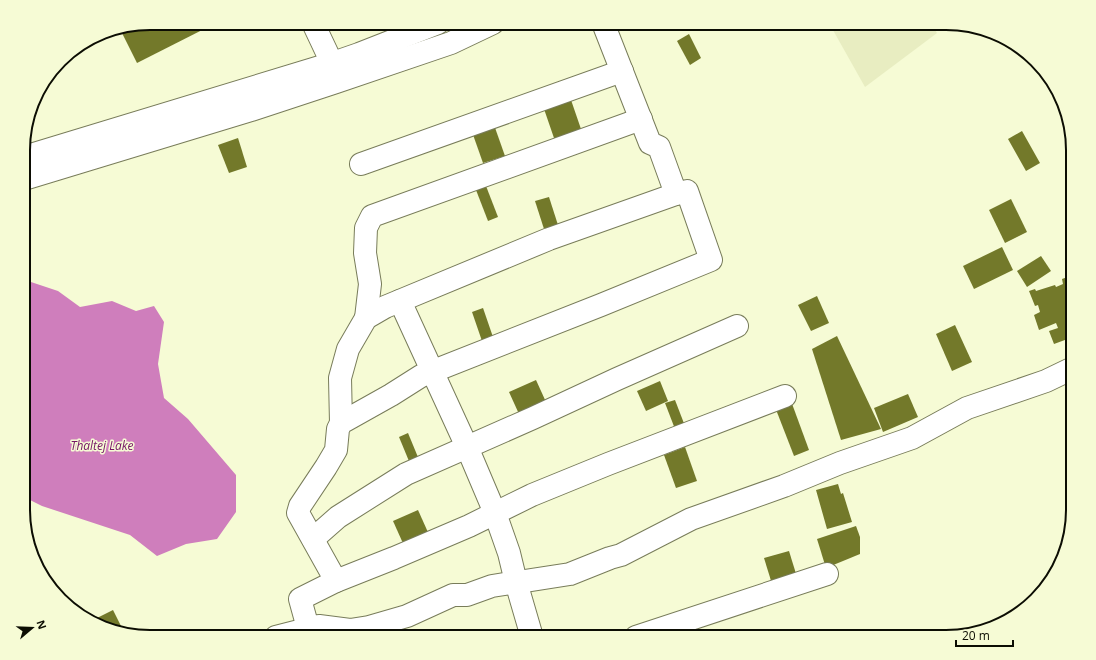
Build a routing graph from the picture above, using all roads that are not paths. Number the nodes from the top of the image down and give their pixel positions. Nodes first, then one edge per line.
1 (316, 30) edge
2 (419, 30) edge
3 (478, 30) edge
4 (606, 30) edge
5 (622, 71) junction
6 (336, 72) junction
7 (641, 119) junction
8 (30, 155) edge
9 (361, 164) dead end
10 (30, 177) edge
11 (676, 194) junction
12 (400, 301) junction
13 (366, 318) junction
14 (737, 326) dead end
15 (433, 371) junction
16 (1066, 371) edge
17 (785, 396) dead end
18 (341, 423) junction
19 (467, 447) junction
20 (495, 513) junction
21 (313, 539) junction
22 (827, 574) dead end
23 (336, 581) junction
24 (516, 582) junction
25 (308, 628) junction
26 (301, 630) edge
27 (530, 630) edge
28 (657, 630) edge

1 - 6 street
2 - 6 street
3 - 6 street
4 - 5 street
5 - 7 street
5 - 9 street
6 - 8 street
6 - 10 street
7 - 11 street
7 - 13 street
11 - 12 street
11 - 15 street
12 - 13 street
12 - 15 street
13 - 18 street
14 - 19 street
15 - 18 street
15 - 19 street
16 - 24 street
17 - 20 street
18 - 21 street
19 - 20 street
19 - 21 street
20 - 23 street
20 - 24 street
21 - 23 street
22 - 28 street
23 - 25 street
24 - 25 street
24 - 27 street
25 - 26 street

